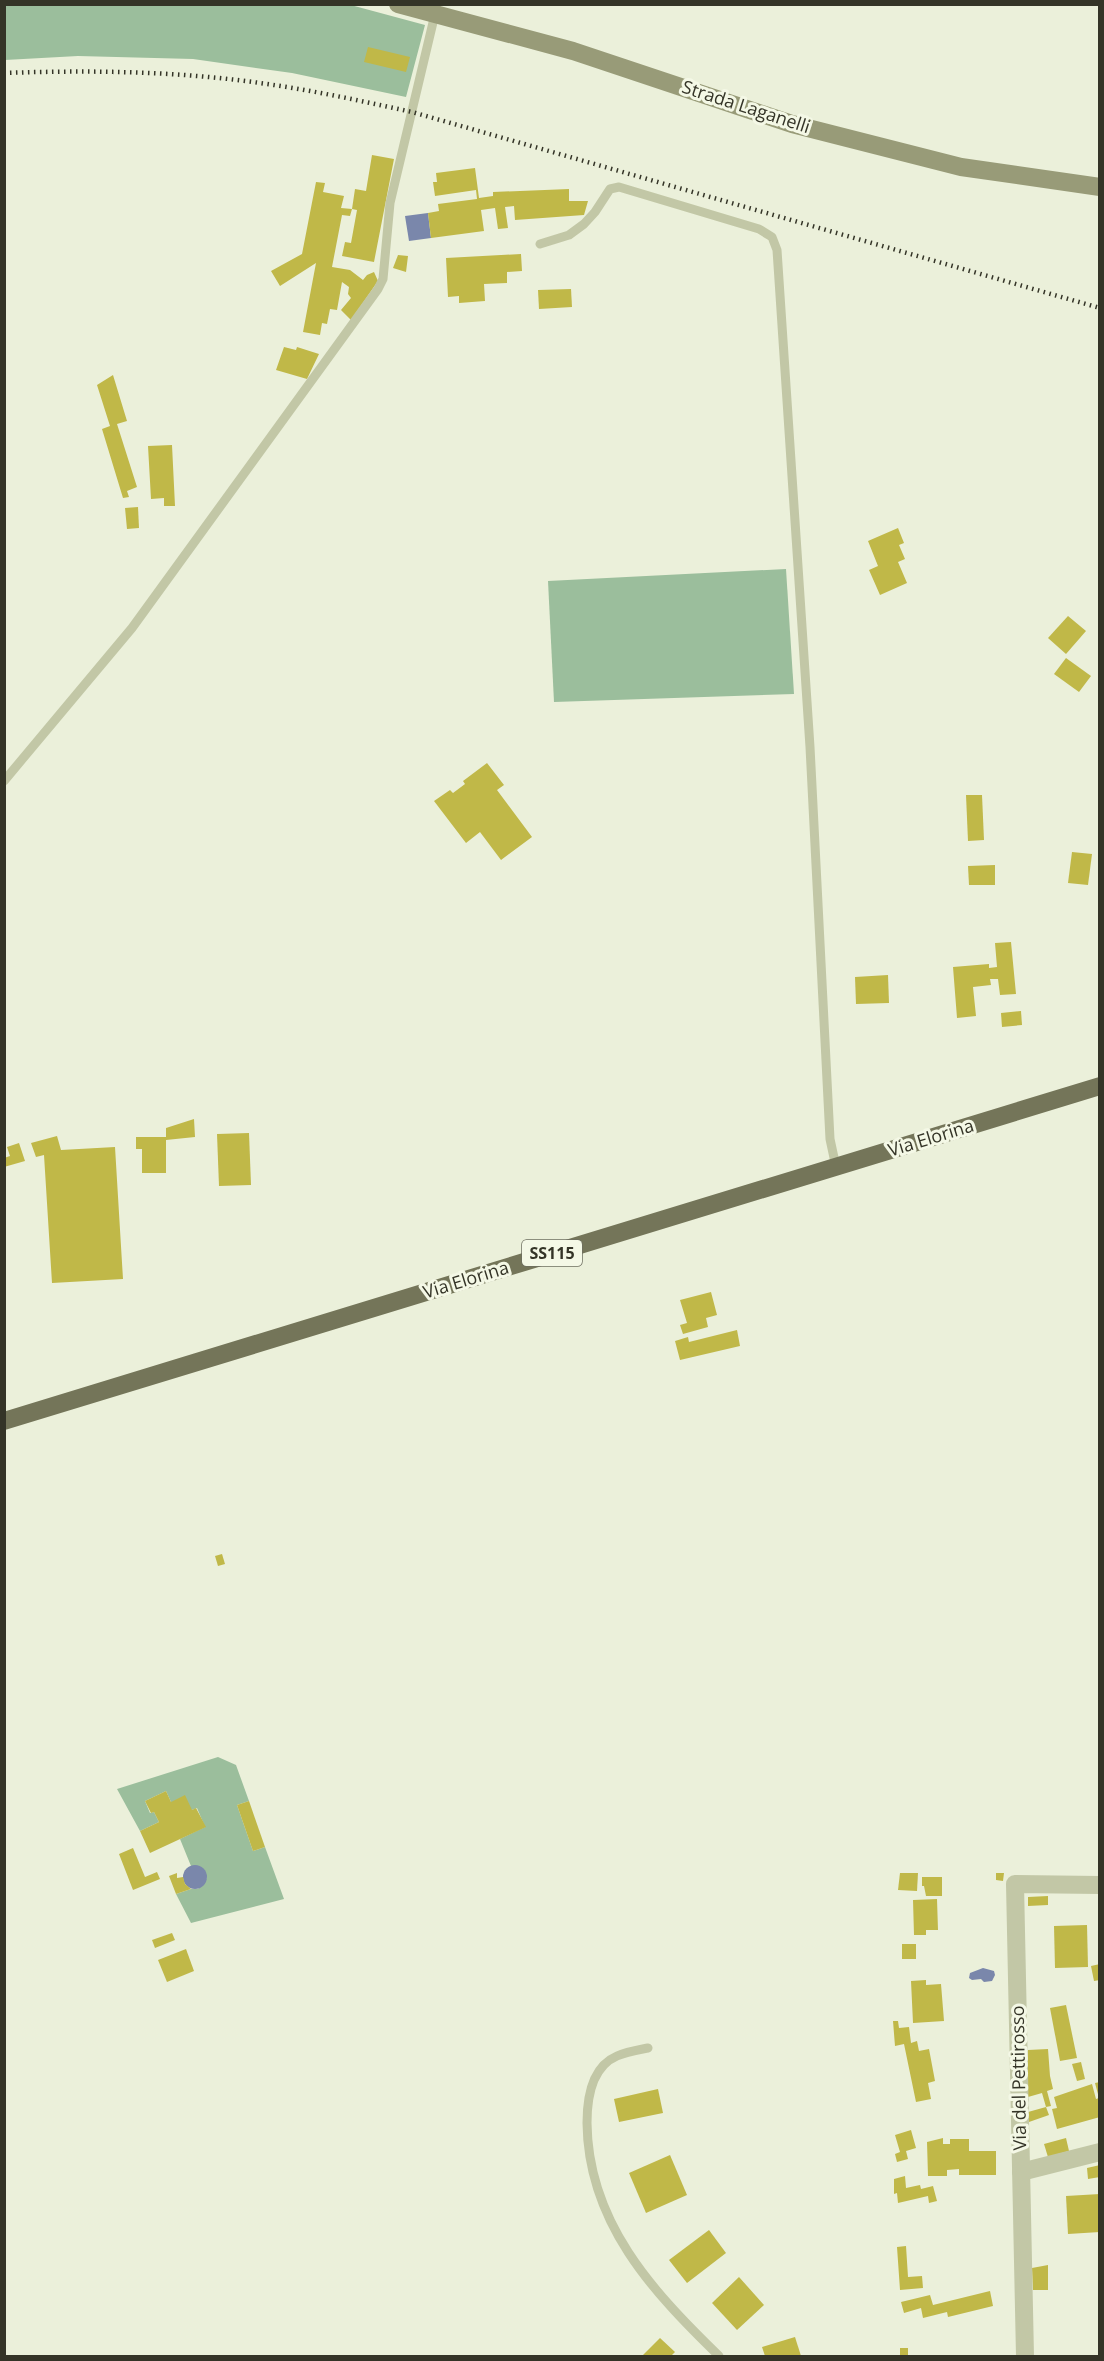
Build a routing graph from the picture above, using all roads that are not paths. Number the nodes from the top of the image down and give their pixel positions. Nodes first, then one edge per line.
1 (398, 4) edge
2 (435, 14) junction
3 (1100, 188) edge
4 (540, 244) dead end
5 (4, 781) edge
6 (1100, 1086) edge
7 (836, 1167) junction
8 (4, 1420) edge
9 (1100, 1885) edge
10 (648, 2048) dead end
11 (1100, 2152) edge
12 (1021, 2172) junction
13 (719, 2356) edge
14 (1025, 2356) edge

1 - 2 street, Strada Laganelli
2 - 3 street, Strada Laganelli
2 - 5 lane
4 - 7 lane
6 - 7 main road, Via Elorina / SS115
7 - 8 main road, Via Elorina / SS115
9 - 12 street, Via del Pettirosso
10 - 13 lane
11 - 12 street
12 - 14 street, Via del Pettirosso

